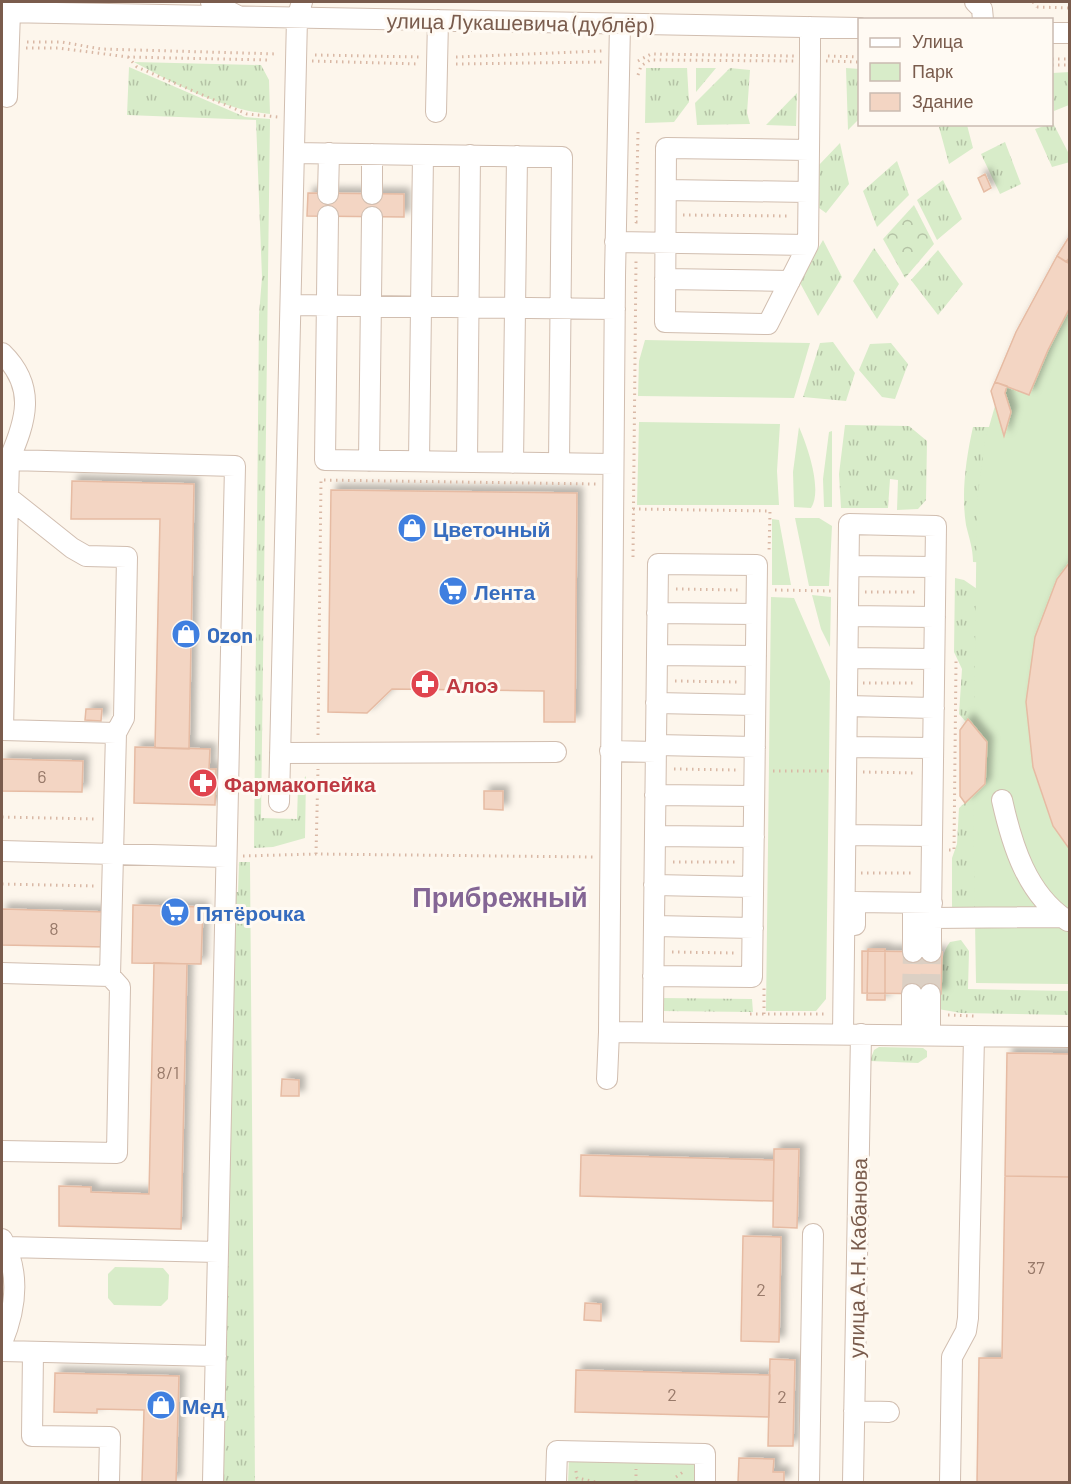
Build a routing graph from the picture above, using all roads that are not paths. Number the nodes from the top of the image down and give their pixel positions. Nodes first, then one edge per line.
1 (211, 2) edge
2 (975, 2) edge
3 (300, 10) edge
4 (6, 12) edge
5 (240, 18) junction
6 (983, 18) edge
7 (438, 20) junction
8 (620, 24) junction
9 (810, 27) junction
10 (858, 28) edge
11 (1053, 33) edge
12 (1070, 33) edge
13 (7, 97) dead end
14 (436, 112) dead end
15 (809, 150) junction
16 (294, 153) junction
17 (328, 153) junction
18 (372, 154) junction
19 (423, 155) junction
20 (470, 155) junction
21 (517, 156) junction
22 (666, 190) junction
23 (808, 192) junction
24 (328, 194) dead end
25 (372, 194) dead end
26 (328, 216) dead end
27 (372, 217) dead end
28 (666, 230) junction
29 (616, 237) junction
30 (808, 245) junction
31 (665, 279) junction
32 (789, 281) junction
33 (291, 305) junction
34 (327, 305) junction
35 (371, 306) junction
36 (421, 306) junction
37 (468, 307) junction
38 (515, 308) junction
39 (560, 308) junction
40 (615, 309) junction
41 (2, 354) edge
42 (9, 460) junction
43 (369, 461) junction
44 (419, 461) junction
45 (467, 462) junction
46 (513, 463) junction
47 (559, 463) junction
48 (613, 464) junction
49 (5, 497) edge
50 (849, 566) junction
51 (935, 567) junction
52 (657, 613) junction
53 (756, 614) junction
54 (848, 616) junction
55 (935, 616) junction
56 (657, 655) junction
57 (756, 656) junction
58 (848, 658) junction
59 (934, 659) junction
60 (656, 703) junction
61 (755, 705) junction
62 (847, 706) junction
63 (934, 708) junction
64 (116, 733) junction
65 (610, 745) junction
66 (755, 747) junction
67 (847, 747) junction
68 (933, 748) junction
69 (656, 751) junction
70 (556, 752) dead end
71 (280, 753) junction
72 (656, 795) junction
73 (754, 796) junction
74 (1002, 800) dead end
75 (279, 802) dead end
76 (846, 835) junction
77 (655, 836) junction
78 (932, 836) junction
79 (754, 837) junction
80 (2, 851) edge
81 (113, 854) junction
82 (226, 857) junction
83 (654, 885) junction
84 (753, 886) junction
85 (925, 908) junction
86 (1065, 920) edge
87 (654, 927) junction
88 (753, 928) junction
89 (922, 952) tunnel mouth
90 (2, 973) edge
91 (110, 976) junction
92 (653, 976) junction
93 (921, 994) tunnel mouth
94 (609, 1032) junction
95 (653, 1032) junction
96 (853, 1034) junction
97 (921, 1035) junction
98 (974, 1036) junction
99 (1070, 1037) edge
100 (607, 1079) dead end
101 (2, 1151) edge
102 (813, 1233) dead end
103 (4, 1243) edge
104 (218, 1252) junction
105 (2, 1344) edge
106 (2, 1351) edge
107 (33, 1352) junction
108 (216, 1356) junction
109 (854, 1411) junction
110 (889, 1412) dead end
111 (109, 1482) edge
112 (213, 1482) edge
113 (556, 1482) edge
114 (705, 1482) edge
115 (809, 1482) edge
116 (853, 1482) edge
117 (950, 1482) edge

1 - 5 street
2 - 6 street
3 - 5 street, улица Лукашевича (дублёр)
3 - 7 street, улица Лукашевича (дублёр)
3 - 16 street
4 - 5 street, улица Лукашевича (дублёр)
4 - 13 street
7 - 8 street, улица Лукашевича (дублёр)
7 - 14 street
8 - 9 street, улица Лукашевича (дублёр)
8 - 29 street
9 - 10 street, улица Лукашевича (дублёр)
9 - 15 street
11 - 12 street
15 - 22 street
15 - 23 street
16 - 17 street
16 - 33 street
17 - 18 street
17 - 24 street
18 - 19 street
18 - 25 street
19 - 20 street
19 - 36 street
20 - 21 street
20 - 37 street
21 - 38 street
21 - 39 street
22 - 23 street
22 - 28 street
23 - 30 street
26 - 34 street
27 - 35 street
28 - 29 street
28 - 30 street
28 - 31 street
29 - 40 street
30 - 32 street
31 - 32 street
31 - 32 street
33 - 34 street
33 - 71 street
34 - 35 street
34 - 43 street
35 - 36 street
35 - 43 street
36 - 37 street
36 - 44 street
37 - 38 street
37 - 45 street
38 - 39 street
38 - 46 street
39 - 40 street
39 - 47 street
40 - 48 street
41 - 42 street
42 - 49 street
42 - 82 street
43 - 44 street
44 - 45 street
45 - 46 street
46 - 47 street
47 - 48 street
48 - 65 street
49 - 64 street
49 - 64 street
50 - 51 street
50 - 51 street
50 - 54 street
51 - 55 street
52 - 53 street
52 - 53 street
52 - 56 street
53 - 57 street
54 - 55 street
54 - 58 street
55 - 59 street
56 - 57 street
56 - 60 street
57 - 61 street
58 - 59 street
58 - 62 street
59 - 63 street
60 - 61 street
60 - 69 street
61 - 66 street
62 - 63 street
62 - 67 street
63 - 68 street
64 - 81 street
65 - 69 street
65 - 94 street
66 - 69 street
66 - 73 street
67 - 68 street
67 - 76 street
68 - 78 street
69 - 72 street
70 - 71 street
71 - 75 street
72 - 73 street
72 - 77 street
73 - 79 street
74 - 86 street
76 - 78 street
76 - 96 street
77 - 79 street
77 - 83 street
78 - 85 street
79 - 84 street
80 - 81 street
81 - 82 street
81 - 91 street
82 - 104 street
83 - 84 street
83 - 87 street
84 - 88 street
85 - 86 street
85 - 89 street
85 - 96 street
87 - 88 street
87 - 92 street
88 - 92 street
90 - 91 street
91 - 101 street
92 - 95 street
93 - 97 street
94 - 95 street
94 - 100 street
95 - 96 street
96 - 97 street
96 - 109 street, улица А.Н. Кабанова
97 - 98 street
98 - 99 street
98 - 117 street
102 - 115 street
103 - 104 street
103 - 105 street
104 - 108 street
106 - 107 street
107 - 108 street
107 - 111 street
108 - 112 street
109 - 110 street
109 - 116 street, улица А.Н. Кабанова
113 - 114 street

